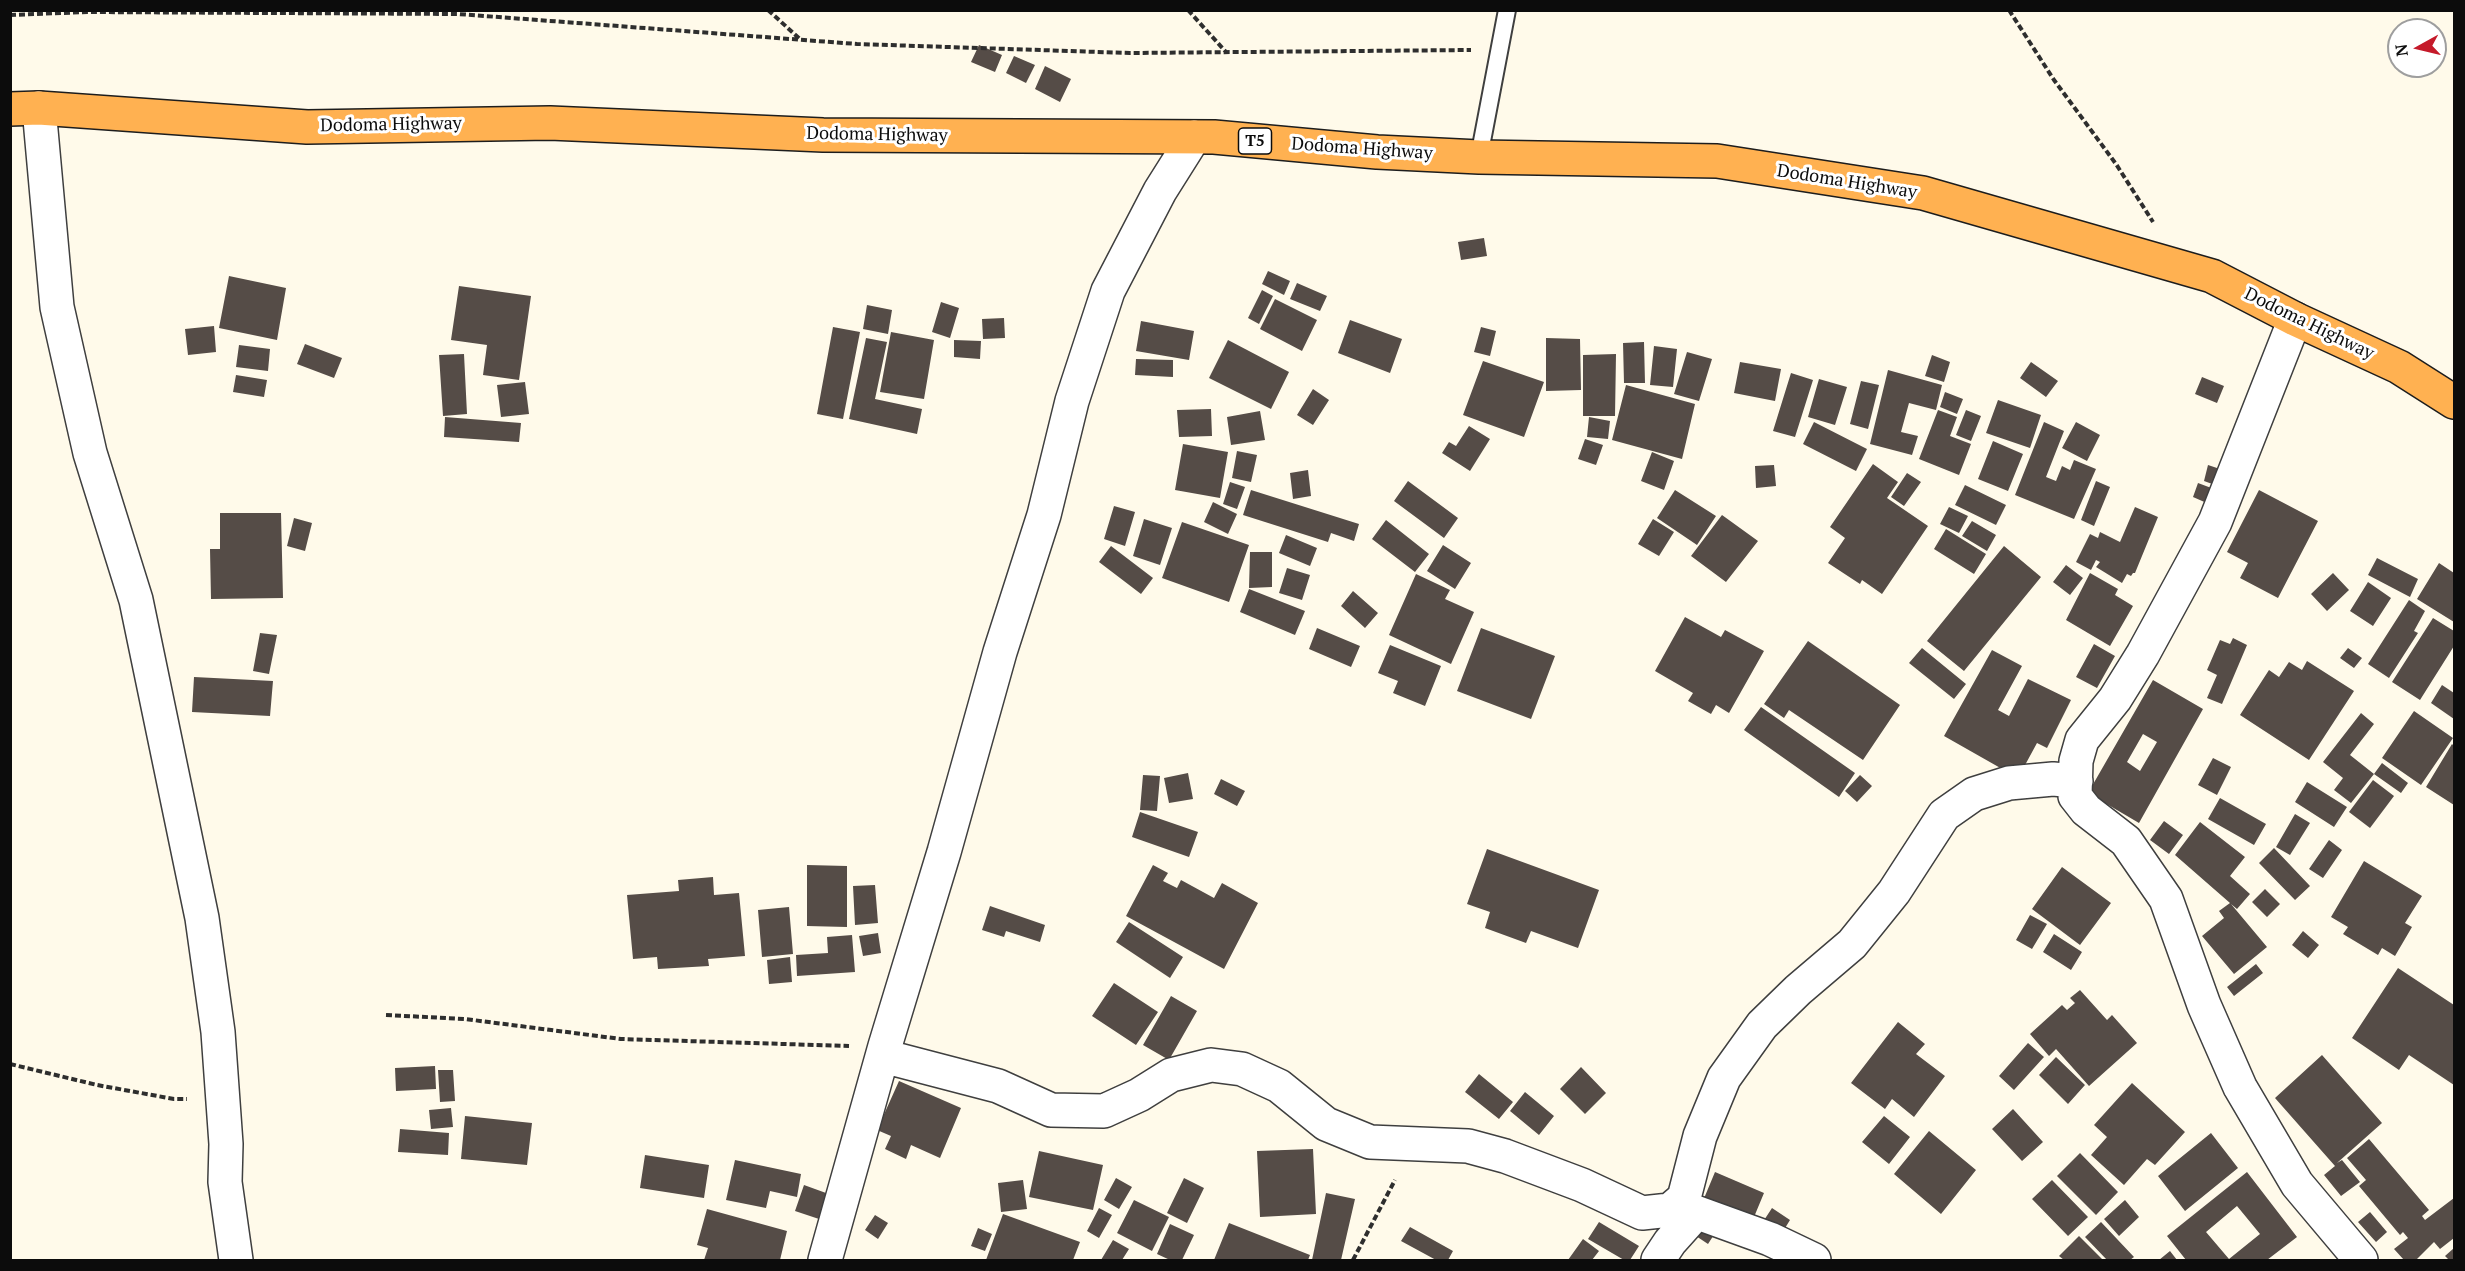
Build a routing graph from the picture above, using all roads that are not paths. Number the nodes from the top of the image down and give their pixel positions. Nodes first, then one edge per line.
1 (1507, 10) edge
2 (25, 108) edge
3 (1194, 137) junction
4 (1479, 157) junction
5 (2295, 319) junction
6 (2454, 402) edge
7 (2076, 781) junction
8 (884, 1051) junction
9 (1686, 1209) junction
10 (236, 1260) edge
11 (825, 1260) edge
12 (1658, 1260) edge
13 (1814, 1260) edge
14 (2361, 1260) edge

1 - 4 lane
2 - 3 highway, Dodoma Highway / T5
2 - 10 street
3 - 4 highway, Dodoma Highway / T5
3 - 8 street
4 - 5 highway, Dodoma Highway / T5
5 - 6 highway, Dodoma Highway / T5
5 - 7 street
7 - 9 street
7 - 14 street
8 - 9 street
8 - 11 street
9 - 12 street
9 - 13 street

